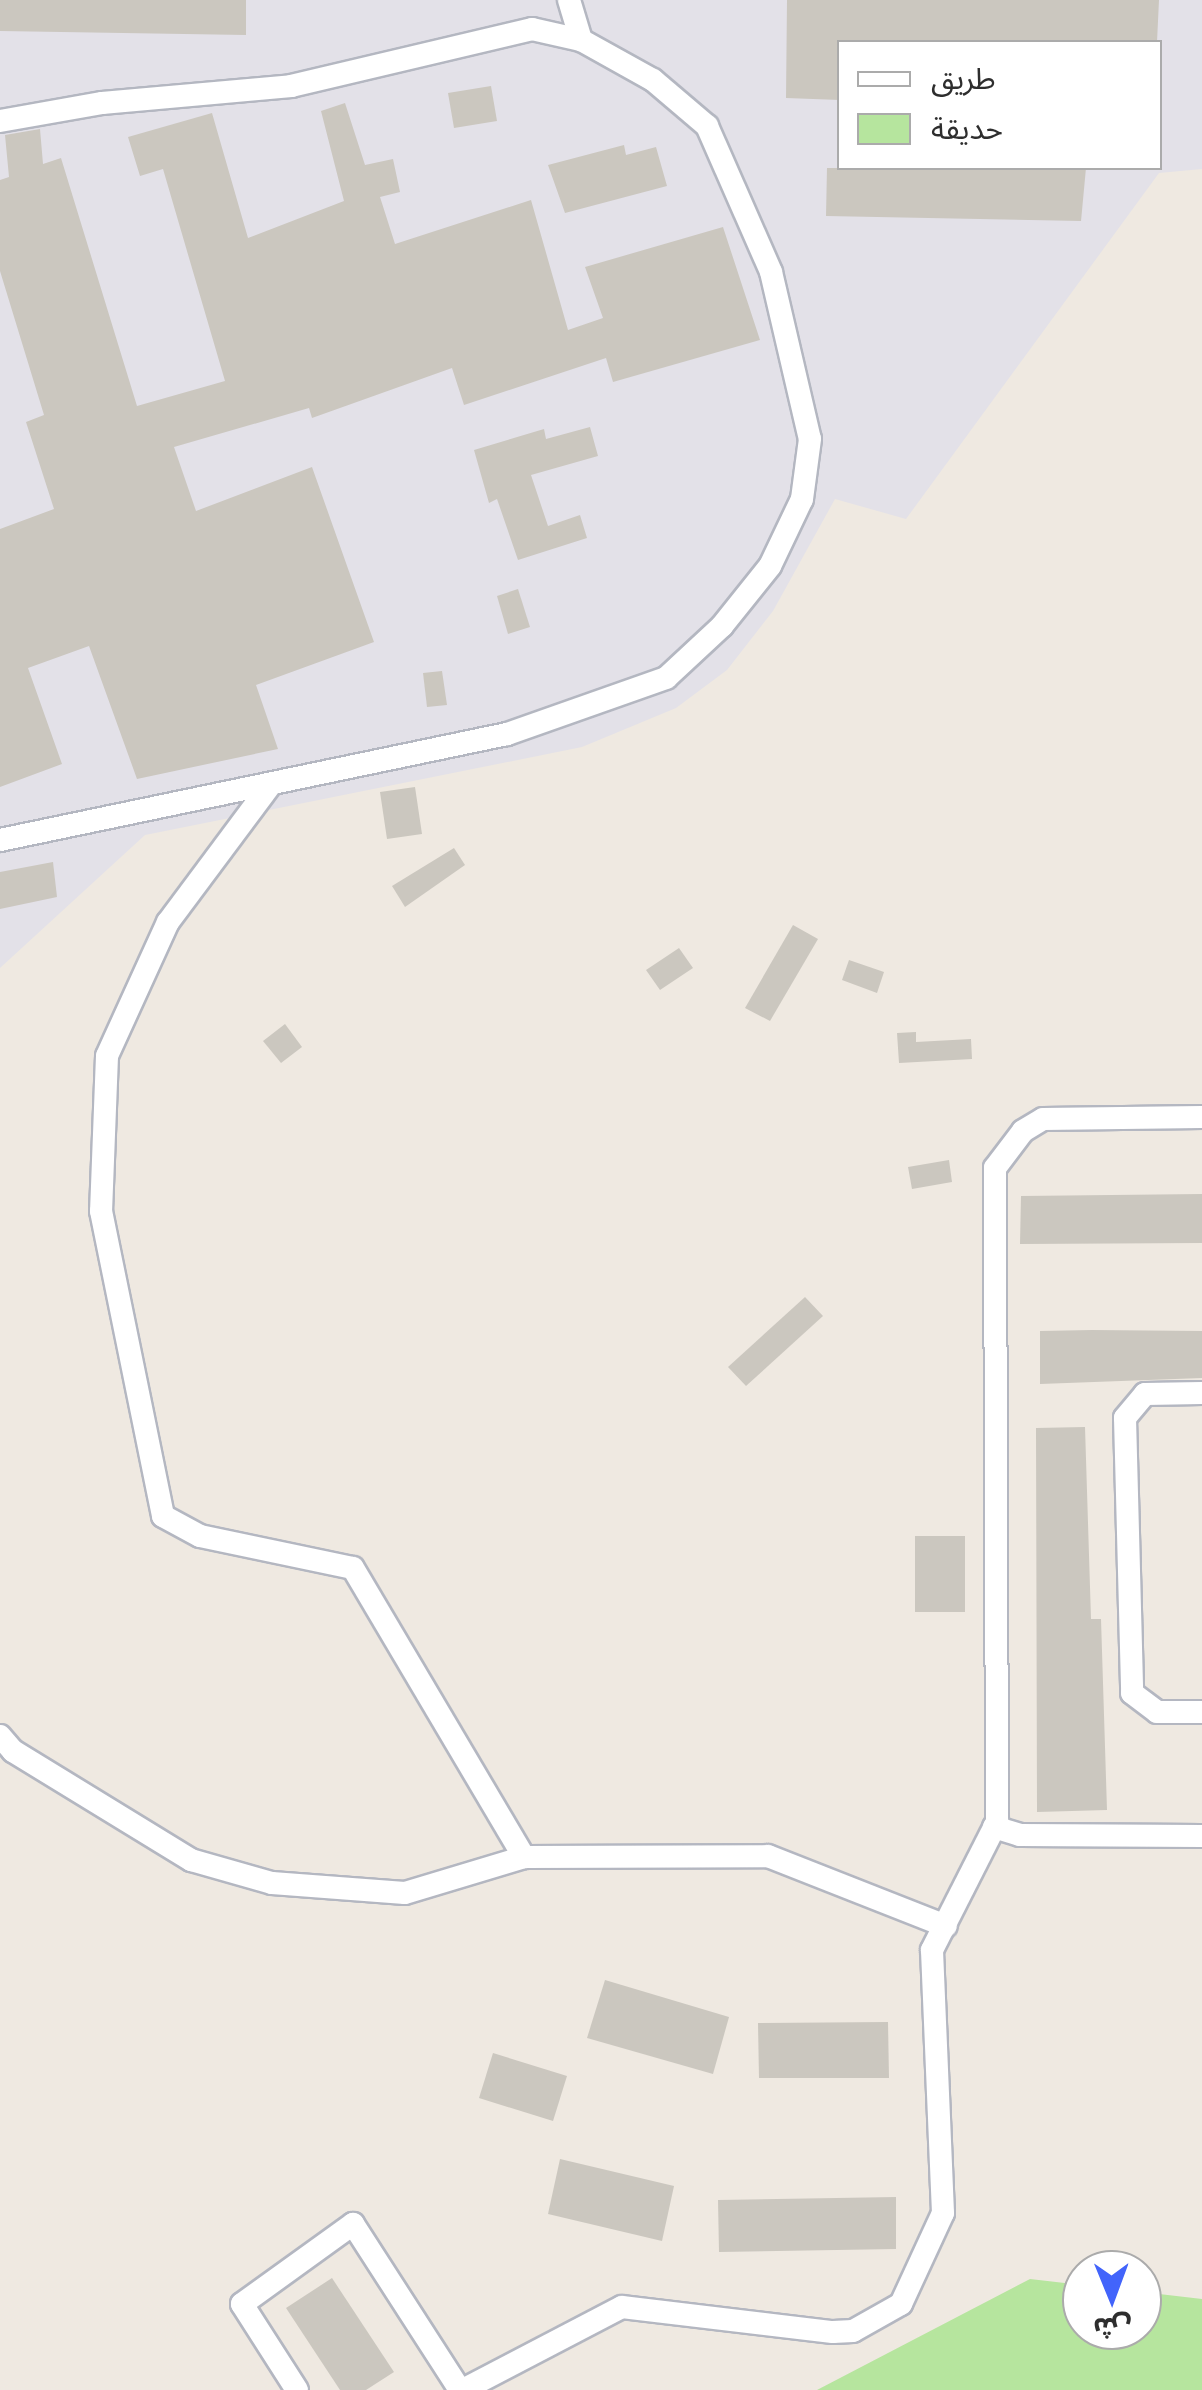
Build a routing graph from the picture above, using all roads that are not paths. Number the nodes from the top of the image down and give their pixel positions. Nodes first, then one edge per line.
1 (569, 0) edge
2 (581, 40) junction
3 (0, 121) edge
4 (271, 784) junction
5 (0, 840) edge
6 (1202, 1117) edge
7 (1202, 1393) edge
8 (1202, 1712) edge
9 (0, 1736) edge
10 (994, 1827) junction
11 (1202, 1836) edge
12 (524, 1858) junction
13 (946, 1926) junction
14 (297, 2390) edge
15 (462, 2390) edge

1 - 2 lane
2 - 3 lane
2 - 4 lane
4 - 5 lane
4 - 12 lane
6 - 10 lane
7 - 8 lane
9 - 12 lane
10 - 11 lane
10 - 13 lane
12 - 13 lane
13 - 15 lane
14 - 15 lane

